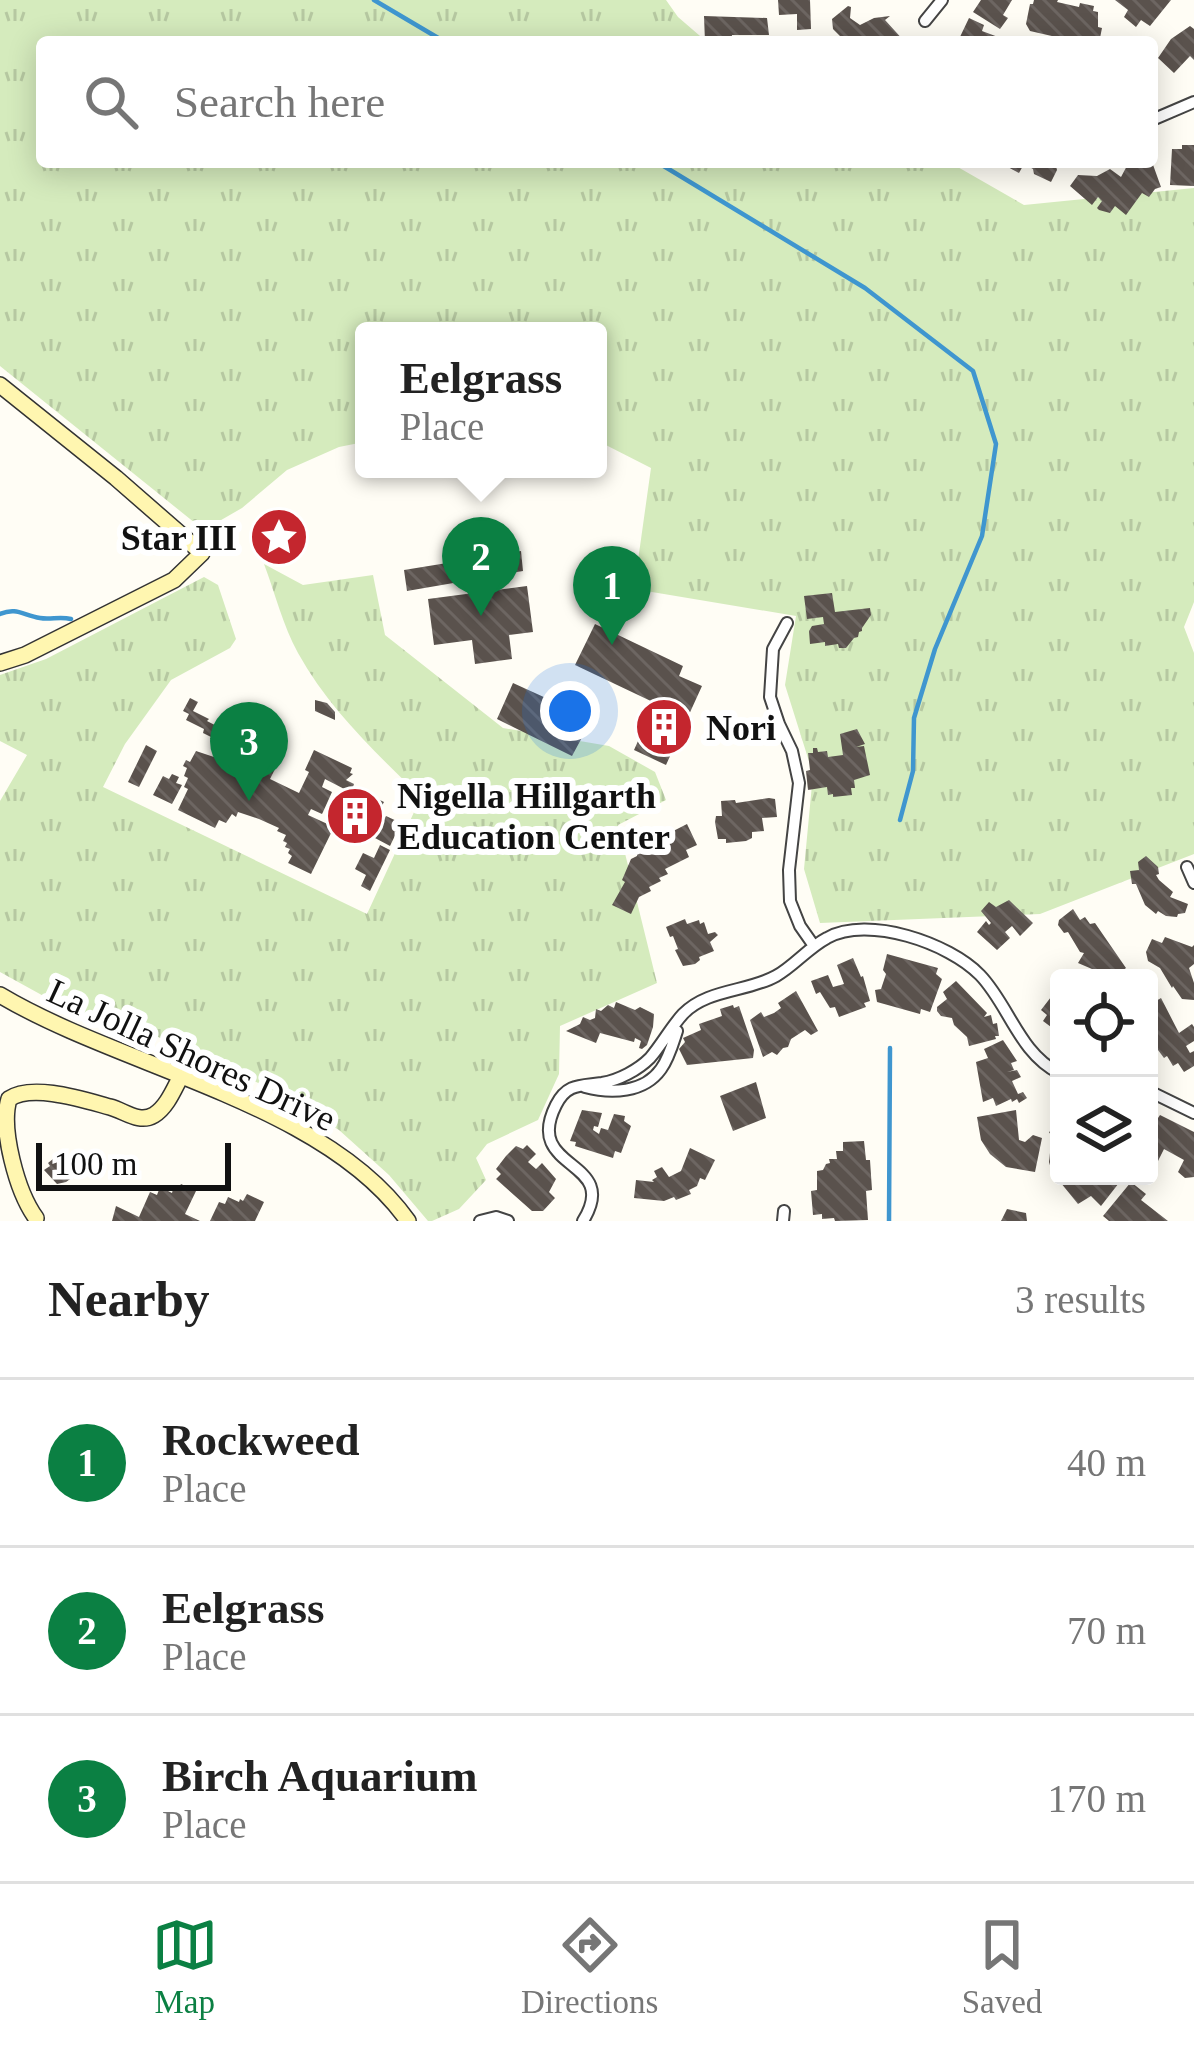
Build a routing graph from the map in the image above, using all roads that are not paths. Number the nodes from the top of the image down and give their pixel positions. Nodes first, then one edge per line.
1 (942, 0) edge
2 (925, 21) dead end
3 (1194, 102) edge
4 (1158, 117) edge
5 (0, 385) edge
6 (787, 622) dead end
7 (0, 663) edge
8 (1187, 867) dead end
9 (1194, 883) edge
10 (814, 946) junction
11 (0, 995) edge
12 (1050, 1068) edge
13 (181, 1076) junction
14 (5, 1096) edge
15 (1158, 1096) edge
16 (1194, 1114) edge
17 (36, 1218) dead end
18 (408, 1221) edge
19 (480, 1221) edge
20 (508, 1221) edge
21 (584, 1221) edge

1 - 2 street
3 - 4 street
5 - 7 street
6 - 10 street
8 - 9 street
10 - 12 street
10 - 21 street
11 - 13 street, La Jolla Shores Drive
13 - 14 street
13 - 18 street, La Jolla Shores Drive
14 - 17 street
15 - 16 street
19 - 20 street

